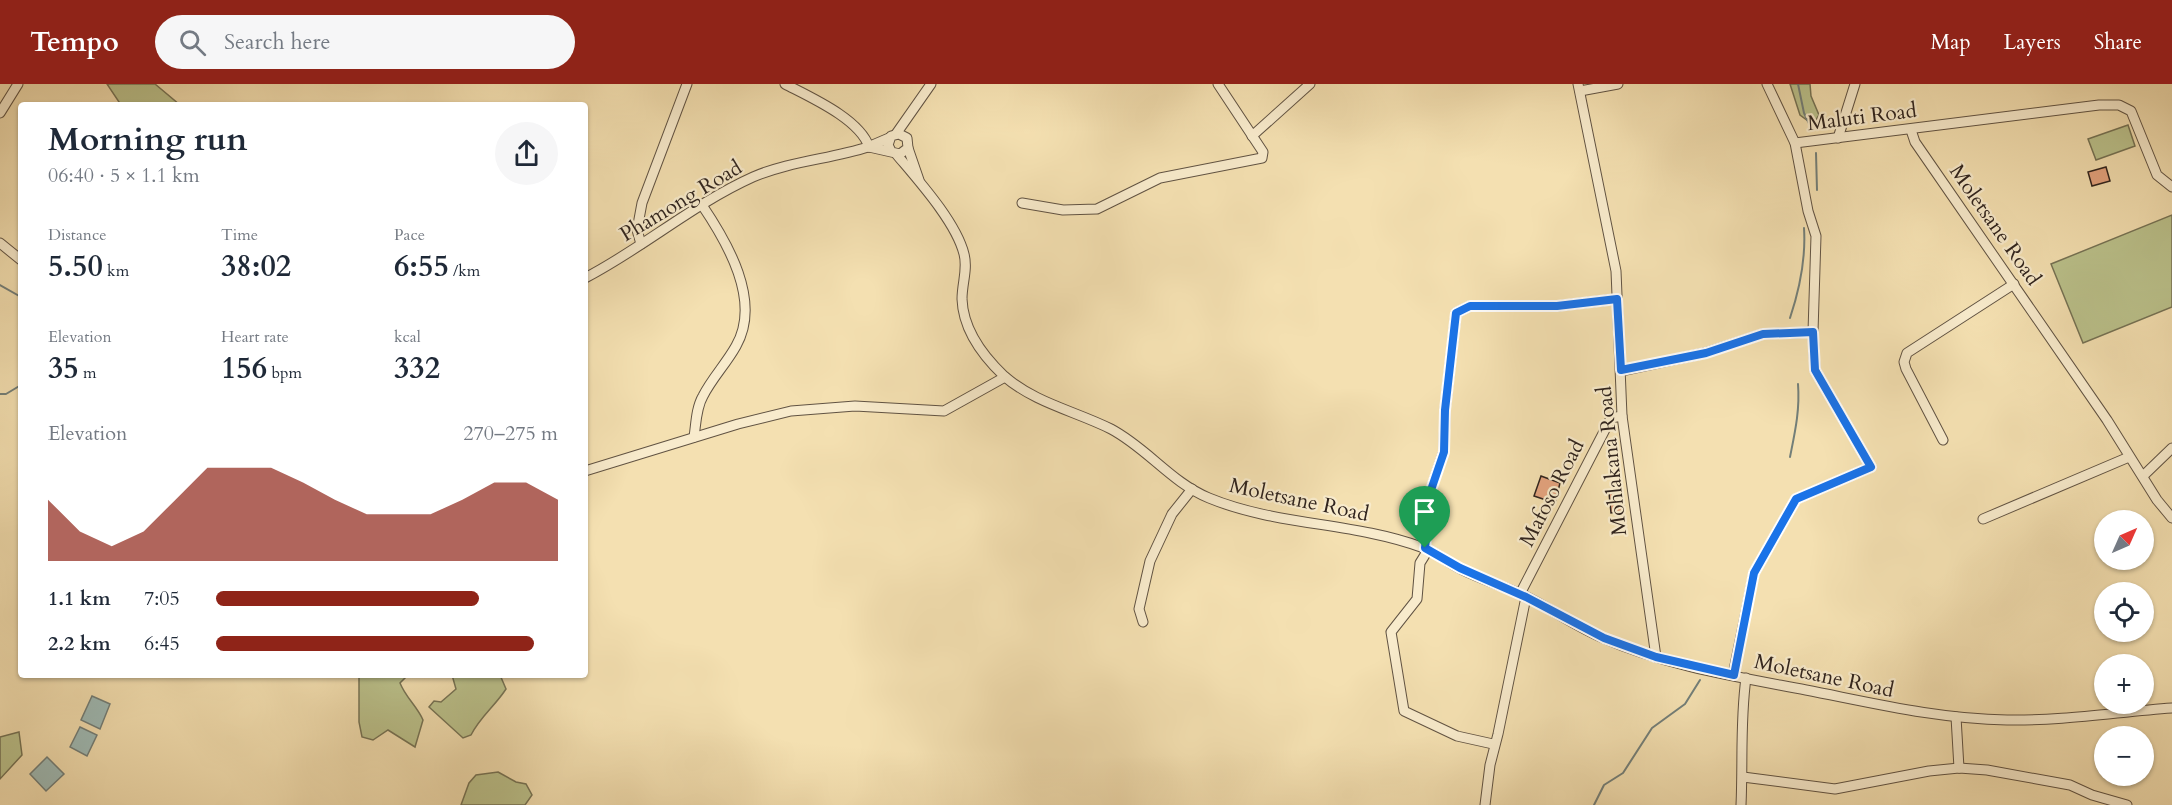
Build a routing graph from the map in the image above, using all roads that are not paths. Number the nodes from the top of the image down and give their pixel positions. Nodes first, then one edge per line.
1 (18, 84) edge
2 (687, 84) edge
3 (785, 84) edge
4 (931, 84) edge
5 (1218, 84) edge
6 (1310, 84) edge
7 (1618, 84) edge
8 (1767, 84) edge
9 (1855, 84) edge
10 (804, 88) edge
11 (1579, 88) edge
12 (0, 113) edge
13 (908, 119) junction
14 (1911, 129) junction
15 (893, 136) junction
16 (1252, 136) junction
17 (1838, 138) junction
18 (908, 143) junction
19 (1795, 143) junction
20 (869, 147) junction
21 (894, 153) junction
22 (919, 180) junction
23 (2172, 187) edge
24 (1022, 203) dead end
25 (702, 205) junction
26 (0, 243) edge
27 (641, 244) junction
28 (18, 258) edge
29 (588, 276) edge
30 (2014, 284) junction
31 (1617, 299) junction
32 (1813, 332) junction
33 (1621, 370) junction
34 (1005, 377) junction
35 (1622, 416) junction
36 (694, 437) junction
37 (1943, 440) dead end
38 (2172, 448) edge
39 (2129, 457) junction
40 (588, 470) edge
41 (2143, 476) junction
42 (1192, 489) junction
43 (2172, 518) edge
44 (1983, 519) dead end
45 (1426, 549) junction
46 (1523, 596) junction
47 (1143, 622) dead end
48 (1656, 657) junction
49 (1734, 675) junction
50 (1746, 678) junction
51 (2172, 708) edge
52 (1956, 717) junction
53 (1493, 744) junction
54 (1959, 768) junction
55 (1743, 777) junction
56 (1485, 805) edge
57 (1741, 805) edge
58 (2127, 805) edge

1 - 12 street
2 - 27 street
3 - 10 street
4 - 13 street
5 - 16 street
6 - 16 street
7 - 11 street
8 - 19 street
9 - 17 street
10 - 20 street
11 - 31 street, Mohlakana Road
13 - 15 street
13 - 18 street
14 - 17 street, Maluti Road
14 - 23 street, Maluti Road
14 - 30 street, Moletsane Road
15 - 18 street
15 - 20 street, Phamong Road
15 - 21 street
16 - 24 street
17 - 19 street, Maluti Road
18 - 21 street
18 - 22 street, Moletsane Road
19 - 32 street
20 - 21 street, Phamong Road
20 - 25 street, Phamong Road
21 - 22 street, Moletsane Road
22 - 34 street, Moletsane Road
25 - 27 street, Phamong Road
25 - 36 street
26 - 28 street
27 - 29 street, Phamong Road
30 - 37 street
30 - 39 street, Moletsane Road
31 - 33 street, Mohlakana Road
31 - 45 street
32 - 33 street
32 - 49 street
33 - 35 street, Mohlakana Road
34 - 36 street
34 - 42 street, Moletsane Road
35 - 46 street, Mafoso Road
35 - 48 street, Mohlakana Road
36 - 40 street
38 - 41 street
39 - 41 street, Moletsane Road
39 - 44 street
41 - 43 street, Moletsane Road
42 - 45 street, Moletsane Road
42 - 47 street
45 - 46 street, Moletsane Road
45 - 53 street
46 - 48 street, Moletsane Road
46 - 53 street
48 - 49 street, Moletsane Road
49 - 50 street, Moletsane Road
50 - 52 street, Moletsane Road
50 - 55 street
51 - 52 street, Moletsane Road
52 - 54 street
53 - 56 street
54 - 55 street
54 - 58 street
55 - 57 street

